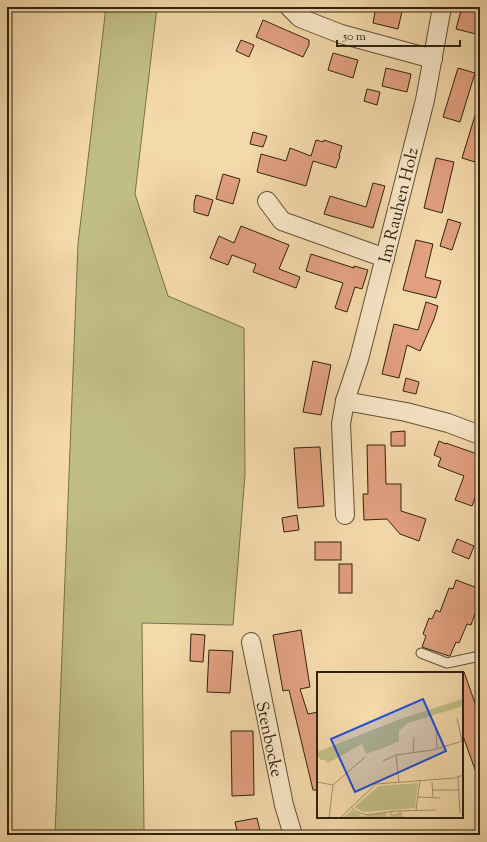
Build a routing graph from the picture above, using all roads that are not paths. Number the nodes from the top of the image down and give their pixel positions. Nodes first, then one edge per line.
1 (289, 7) edge
2 (442, 7) edge
3 (433, 59) junction
4 (267, 201) dead end
5 (385, 258) junction
6 (344, 401) junction
7 (480, 435) edge
8 (345, 515) dead end
9 (251, 642) dead end
10 (420, 653) dead end
11 (480, 656) edge
12 (293, 835) edge

1 - 3 street
2 - 3 street, Im Rauhen Holz
3 - 5 street, Im Rauhen Holz
4 - 5 street
5 - 6 street, Im Rauhen Holz
6 - 7 street
6 - 8 street, Im Rauhen Holz
9 - 12 street, Stenbocke
10 - 11 lane

